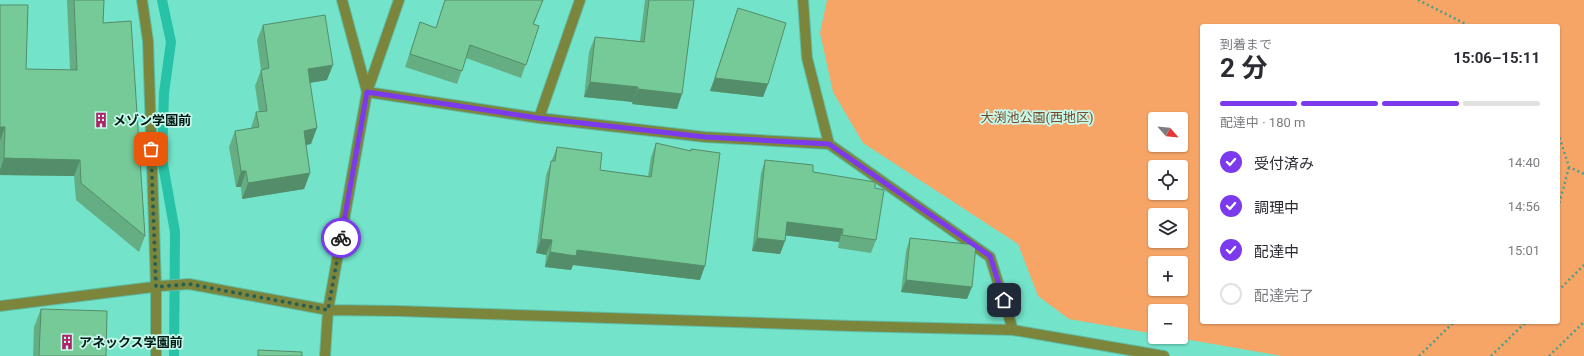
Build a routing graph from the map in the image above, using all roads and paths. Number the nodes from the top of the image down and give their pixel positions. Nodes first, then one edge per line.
1 (142, 0) edge
2 (342, 0) edge
3 (399, 0) edge
4 (580, 0) edge
5 (803, 0) edge
6 (1418, 0) edge
7 (1466, 24) edge
8 (367, 92) junction
9 (538, 118) junction
10 (1560, 139) edge
11 (829, 144) junction
12 (1569, 167) junction
13 (1584, 174) edge
14 (1560, 201) edge
15 (1584, 266) edge
16 (159, 286) junction
17 (1560, 289) edge
18 (0, 306) edge
19 (328, 310) junction
20 (1584, 322) edge
21 (1452, 324) edge
22 (1524, 324) edge
23 (1013, 330) junction
24 (156, 356) edge
25 (325, 356) edge
26 (1164, 356) edge
27 (1419, 356) edge
28 (1491, 356) edge
29 (1549, 356) edge

1 - 16 street
2 - 8 street
3 - 8 street
4 - 9 street
5 - 11 street
6 - 7 path
8 - 9 street
8 - 19 street
9 - 11 street
10 - 12 path
11 - 23 street
12 - 13 path
12 - 14 path
15 - 17 path
16 - 18 street
16 - 19 street
16 - 24 street
19 - 23 street
19 - 25 street
20 - 29 path
21 - 27 path
22 - 28 path
23 - 26 street

